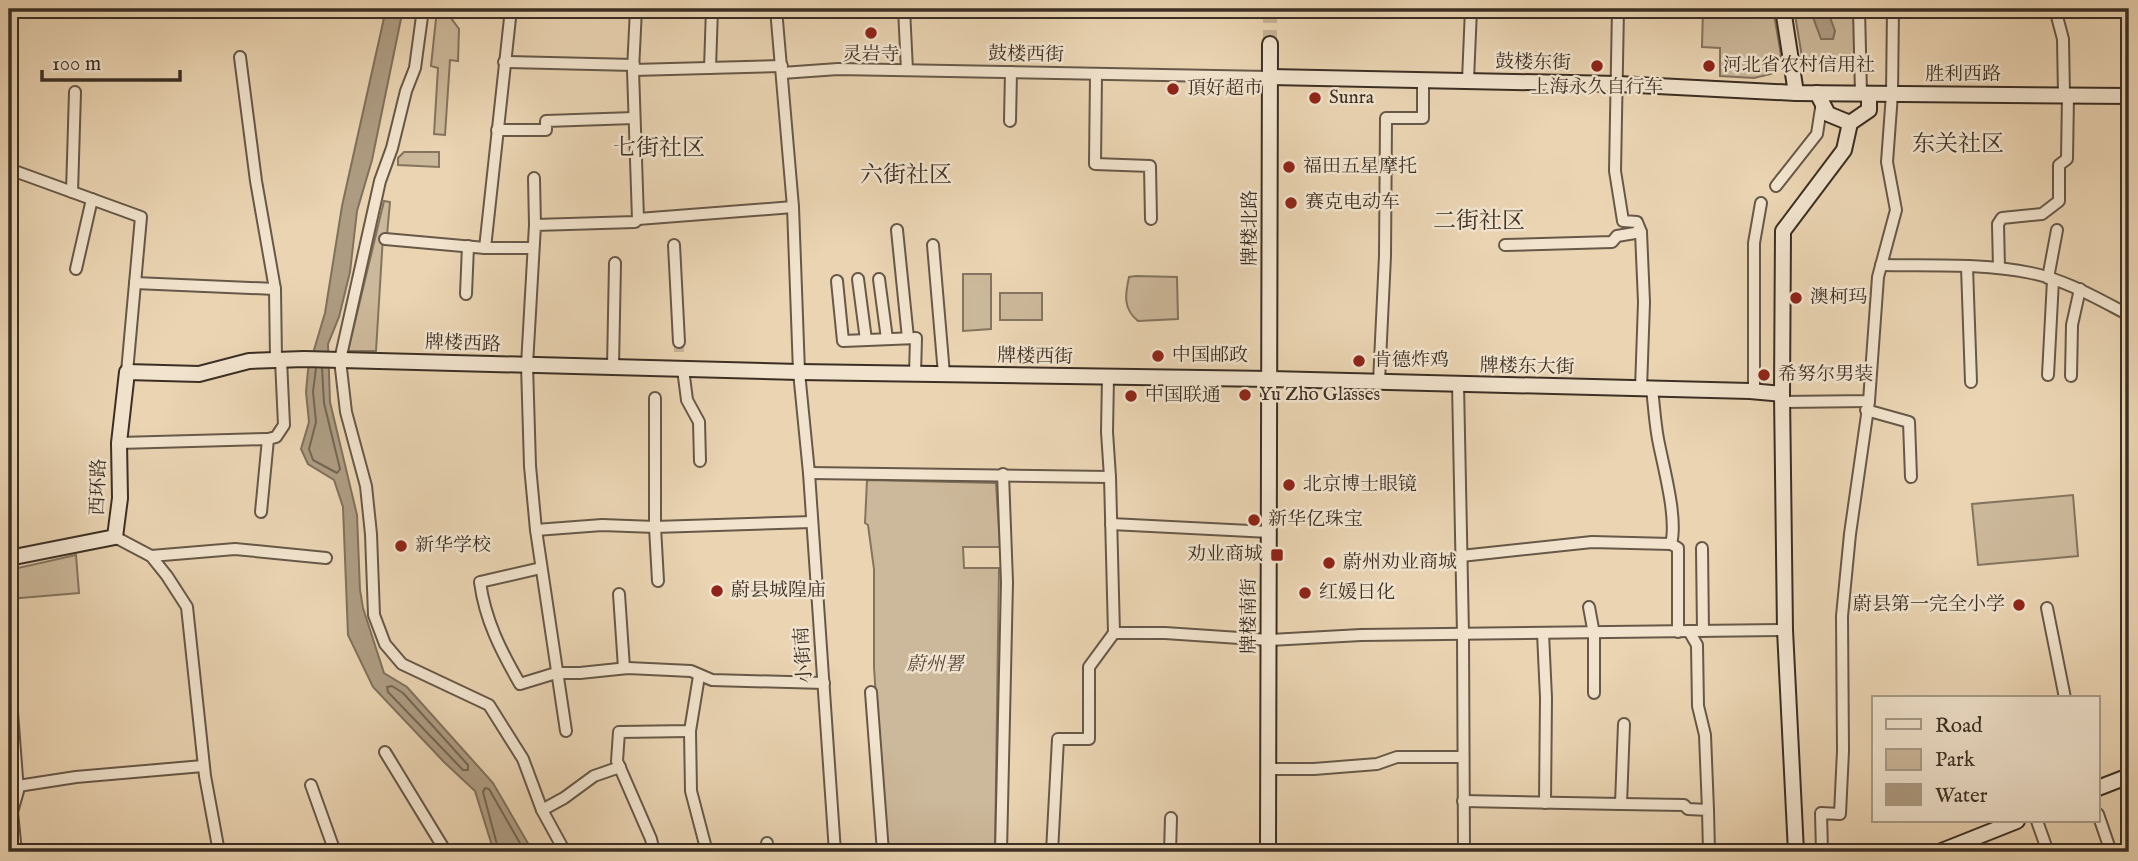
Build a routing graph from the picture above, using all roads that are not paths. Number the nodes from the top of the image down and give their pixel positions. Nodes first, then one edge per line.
1 (424, 9) edge
2 (511, 9) edge
3 (636, 9) edge
4 (712, 9) edge
5 (776, 9) edge
6 (904, 9) edge
7 (1471, 9) edge
8 (1618, 9) edge
9 (1783, 9) edge
10 (1859, 9) edge
11 (1892, 9) edge
12 (2054, 9) edge
13 (1270, 44) tunnel mouth
14 (240, 57) dead end
15 (504, 62) junction
16 (634, 68) junction
17 (710, 68) junction
18 (782, 70) junction
19 (907, 71) junction
20 (1011, 72) junction
21 (1096, 74) junction
22 (1269, 77) junction
23 (1423, 80) junction
24 (1468, 80) junction
25 (1618, 83) junction
26 (75, 92) dead end
27 (1796, 93) junction
28 (1865, 94) junction
29 (1892, 94) junction
30 (2066, 95) junction
31 (2129, 96) edge
32 (1820, 97) junction
33 (634, 118) junction
34 (1010, 121) dead end
35 (1850, 123) junction
36 (497, 130) junction
37 (9, 169) edge
38 (534, 178) dead end
39 (1776, 186) dead end
40 (72, 192) junction
41 (92, 199) junction
42 (1761, 203) dead end
43 (793, 207) junction
44 (638, 219) junction
45 (1151, 219) dead end
46 (535, 225) junction
47 (897, 230) dead end
48 (2057, 230) dead end
49 (1642, 232) junction
50 (384, 239) dead end
51 (1505, 244) dead end
52 (674, 245) dead end
53 (933, 245) dead end
54 (468, 246) junction
55 (485, 248) junction
56 (533, 248) junction
57 (615, 263) dead end
58 (1881, 265) junction
59 (1967, 267) junction
60 (1999, 268) junction
61 (76, 269) dead end
62 (858, 279) dead end
63 (879, 279) dead end
64 (2050, 279) junction
65 (837, 281) dead end
66 (135, 283) junction
67 (275, 289) junction
68 (2080, 289) junction
69 (466, 294) dead end
70 (2129, 315) edge
71 (908, 338) junction
72 (887, 339) junction
73 (866, 340) junction
74 (679, 342) tunnel mouth
75 (279, 360) junction
76 (339, 360) junction
77 (527, 365) junction
78 (680, 365) junction
79 (613, 367) junction
80 (127, 372) junction
81 (799, 372) junction
82 (915, 374) junction
83 (944, 374) junction
84 (2048, 375) dead end
85 (2071, 376) dead end
86 (1108, 377) junction
87 (1271, 379) junction
88 (1379, 382) junction
89 (1971, 382) dead end
90 (1458, 384) junction
91 (1647, 389) junction
92 (1754, 392) junction
93 (655, 398) dead end
94 (1782, 398) junction
95 (1868, 406) junction
96 (268, 439) junction
97 (119, 443) junction
98 (700, 461) dead end
99 (809, 473) junction
100 (1003, 474) junction
101 (1110, 477) junction
102 (1911, 477) dead end
103 (261, 512) dead end
104 (812, 522) junction
105 (1111, 524) junction
106 (655, 527) junction
107 (536, 530) junction
108 (1270, 531) junction
109 (115, 537) junction
110 (1671, 544) junction
111 (1702, 548) dead end
112 (151, 556) junction
113 (1461, 556) junction
114 (9, 558) edge
115 (326, 558) dead end
116 (541, 568) junction
117 (658, 581) dead end
118 (619, 594) dead end
119 (1589, 607) dead end
120 (2047, 608) dead end
121 (1785, 630) junction
122 (1683, 631) junction
123 (1703, 631) junction
124 (1114, 633) junction
125 (1543, 633) junction
126 (1463, 634) junction
127 (1594, 634) junction
128 (1269, 640) junction
129 (624, 668) junction
130 (556, 673) junction
131 (9, 674) edge
132 (699, 676) junction
133 (824, 683) junction
134 (871, 692) dead end
135 (1594, 693) dead end
136 (2066, 696) edge
137 (1624, 724) dead end
138 (566, 731) dead end
139 (690, 731) junction
140 (385, 752) dead end
141 (1463, 757) junction
142 (203, 766) junction
143 (620, 767) junction
144 (1269, 769) junction
145 (2129, 776) edge
146 (311, 785) dead end
147 (18, 786) junction
148 (2100, 787) edge
149 (1463, 802) junction
150 (1545, 803) junction
151 (1621, 804) junction
152 (542, 810) junction
153 (1708, 810) junction
154 (1171, 818) dead end
155 (2100, 820) edge
156 (2014, 822) edge
157 (2037, 822) edge
158 (16, 852) edge
159 (219, 852) edge
160 (335, 852) edge
161 (446, 852) edge
162 (565, 852) edge
163 (654, 852) edge
164 (707, 852) edge
165 (835, 852) edge
166 (883, 852) edge
167 (1001, 852) edge
168 (1052, 852) edge
169 (1170, 852) edge
170 (1268, 852) edge
171 (1464, 852) edge
172 (1709, 852) edge
173 (1797, 852) edge
174 (1822, 852) edge
175 (1938, 852) edge
176 (2048, 852) edge
177 (2111, 852) edge

1 - 76 street
2 - 15 street
3 - 16 street
4 - 17 street
5 - 18 street, 小街南
6 - 19 street
7 - 24 street
8 - 25 street
9 - 27 main road
10 - 28 street
11 - 29 street
12 - 30 street
13 - 22 main road, 牌楼北路
14 - 67 street
15 - 16 street, 鼓楼西街
15 - 36 street
16 - 17 street, 鼓楼西街
16 - 33 street
17 - 18 street, 鼓楼西街
18 - 19 street, 鼓楼西街
18 - 43 street, 小街南
19 - 20 street, 鼓楼西街
20 - 21 street, 鼓楼西街
20 - 34 street
21 - 22 street, 鼓楼西街
21 - 45 street
22 - 23 main road, 鼓楼东街
22 - 87 main road, 牌楼北路
23 - 24 main road, 鼓楼东街
23 - 88 street
24 - 25 main road, 鼓楼东街
25 - 27 main road, 鼓楼东街
25 - 49 street
26 - 40 street
27 - 32 main road, 胜利西路
28 - 29 main road, 胜利西路
28 - 32 main road, 胜利西路
28 - 35 main road
29 - 30 main road, 胜利西路
29 - 58 street
30 - 31 main road, 胜利西路
30 - 60 street
32 - 35 main road
32 - 39 street
33 - 36 street
33 - 44 street
35 - 94 main road
36 - 55 street
37 - 40 street
38 - 46 street
40 - 41 street
41 - 61 street
41 - 66 street
42 - 92 street
43 - 44 street
43 - 81 street, 小街南
44 - 46 street
46 - 56 street
47 - 71 street
48 - 64 street
49 - 51 street
49 - 91 street
50 - 54 street
52 - 74 street
53 - 83 street
54 - 55 street
54 - 69 street
55 - 56 street
56 - 77 street
57 - 79 street
58 - 59 street
58 - 95 street
59 - 60 street
59 - 89 street
60 - 64 street
62 - 73 street
63 - 72 street
64 - 68 street
64 - 84 street
65 - 73 street
66 - 67 street
66 - 80 street
67 - 75 street
68 - 70 street
68 - 85 street
71 - 72 street
71 - 82 street
72 - 73 street
75 - 76 main road, 牌楼西路
75 - 80 main road, 牌楼西路
75 - 96 street
76 - 77 main road, 牌楼西路
76 - 152 street
77 - 79 main road, 牌楼西路
77 - 107 street
78 - 79 main road, 牌楼西路
78 - 81 main road, 牌楼西路
78 - 98 street
80 - 97 main road, 西环路
81 - 82 main road, 牌楼西街
81 - 99 street, 小街南
82 - 83 main road, 牌楼西街
83 - 86 main road, 牌楼西街
86 - 87 main road, 牌楼西街
86 - 101 street
87 - 88 main road, 牌楼东大街
87 - 108 main road, 牌楼南街
88 - 90 main road, 牌楼东大街
90 - 91 main road, 牌楼东大街
90 - 113 street
91 - 92 main road, 牌楼东大街
91 - 110 street
92 - 94 main road, 牌楼东大街
93 - 106 street
94 - 95 street
94 - 121 main road
95 - 102 street
95 - 174 street
96 - 97 street
96 - 103 street
97 - 109 main road, 西环路
99 - 100 street
99 - 104 street, 小街南
100 - 101 street
100 - 167 street
101 - 105 street
104 - 106 street
104 - 133 street, 小街南
105 - 108 street
105 - 124 street
106 - 107 street
106 - 117 street
107 - 116 street
108 - 128 main road, 牌楼南街
109 - 112 street
109 - 114 main road, 西环路
110 - 113 street
110 - 122 street
111 - 123 street
112 - 115 street
112 - 142 street
113 - 126 street
116 - 130 street
116 - 130 street
118 - 129 street
119 - 127 street
120 - 136 street
121 - 123 street
121 - 173 main road
122 - 123 street
122 - 127 street
122 - 153 street
124 - 128 street
124 - 168 street
125 - 126 street
125 - 127 street
125 - 150 street
126 - 128 street
126 - 141 street
127 - 135 street
128 - 144 main road, 牌楼南街
129 - 130 street
129 - 132 street
130 - 138 street
131 - 147 street
132 - 133 street
132 - 139 street
133 - 165 street, 小街南
134 - 166 street
137 - 151 street
139 - 143 street
139 - 164 street
140 - 161 street
141 - 144 street
141 - 149 street
142 - 147 street
142 - 159 street
143 - 152 street
143 - 163 street
144 - 170 main road, 牌楼南街
145 - 148 main road
146 - 160 street
147 - 158 street
149 - 150 street
149 - 171 street
150 - 151 street
151 - 153 street
152 - 162 street
153 - 172 street
154 - 169 street
155 - 177 street
156 - 175 main road
157 - 176 street

